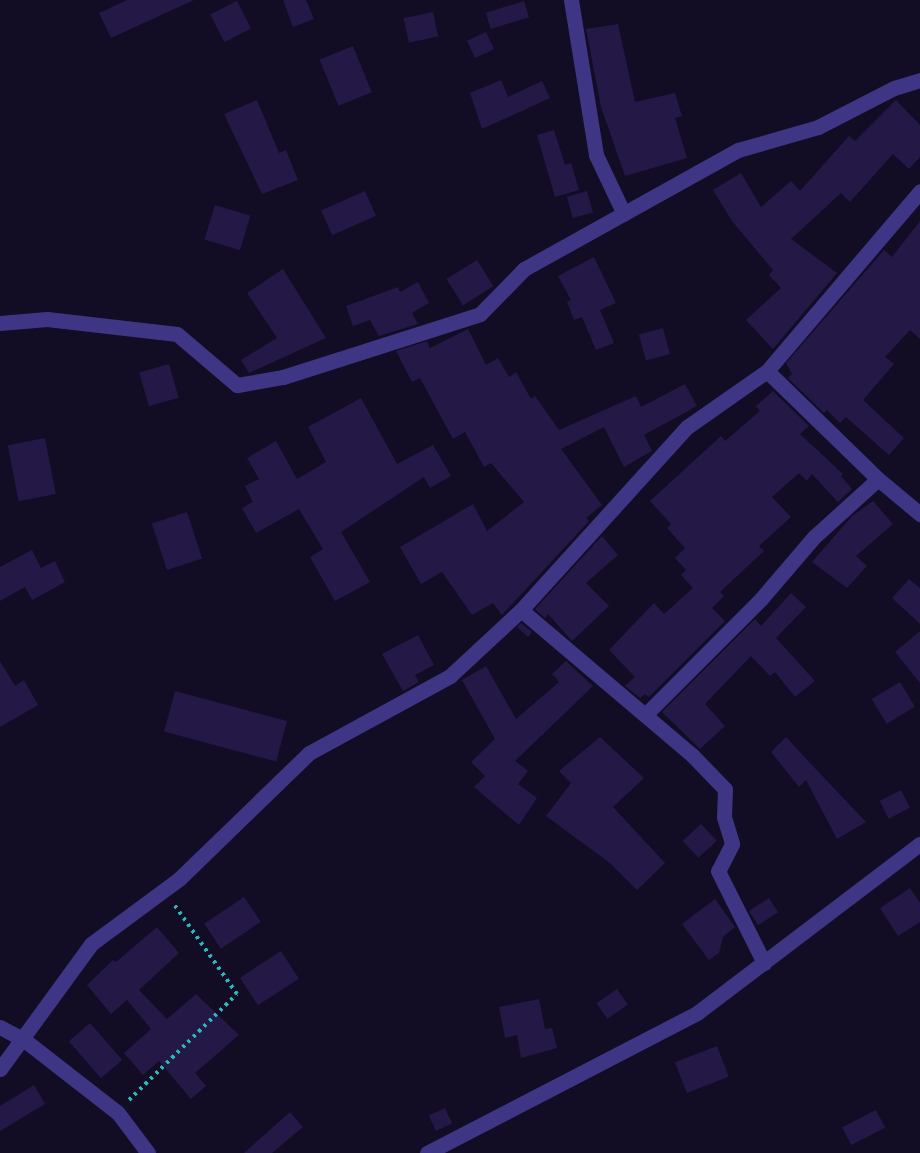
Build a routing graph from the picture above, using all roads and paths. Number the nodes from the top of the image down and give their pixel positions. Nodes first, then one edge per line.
1 (571, 0) edge
2 (920, 80) edge
3 (920, 191) edge
4 (624, 214) junction
5 (0, 323) edge
6 (766, 371) junction
7 (878, 479) junction
8 (920, 514) edge
9 (521, 610) junction
10 (645, 715) junction
11 (920, 844) edge
12 (164, 890) junction
13 (764, 963) junction
14 (0, 1027) edge
15 (22, 1039) junction
16 (0, 1069) edge
17 (118, 1113) junction
18 (148, 1153) edge
19 (427, 1153) edge

1 - 4 street
2 - 4 street
3 - 6 street
4 - 5 street
6 - 7 street
6 - 9 street
7 - 8 street
7 - 10 street
9 - 10 street
9 - 12 street
10 - 13 street
11 - 13 street
12 - 15 street
12 - 17 path
13 - 19 street
14 - 15 street
15 - 16 street
15 - 17 street
17 - 18 street

